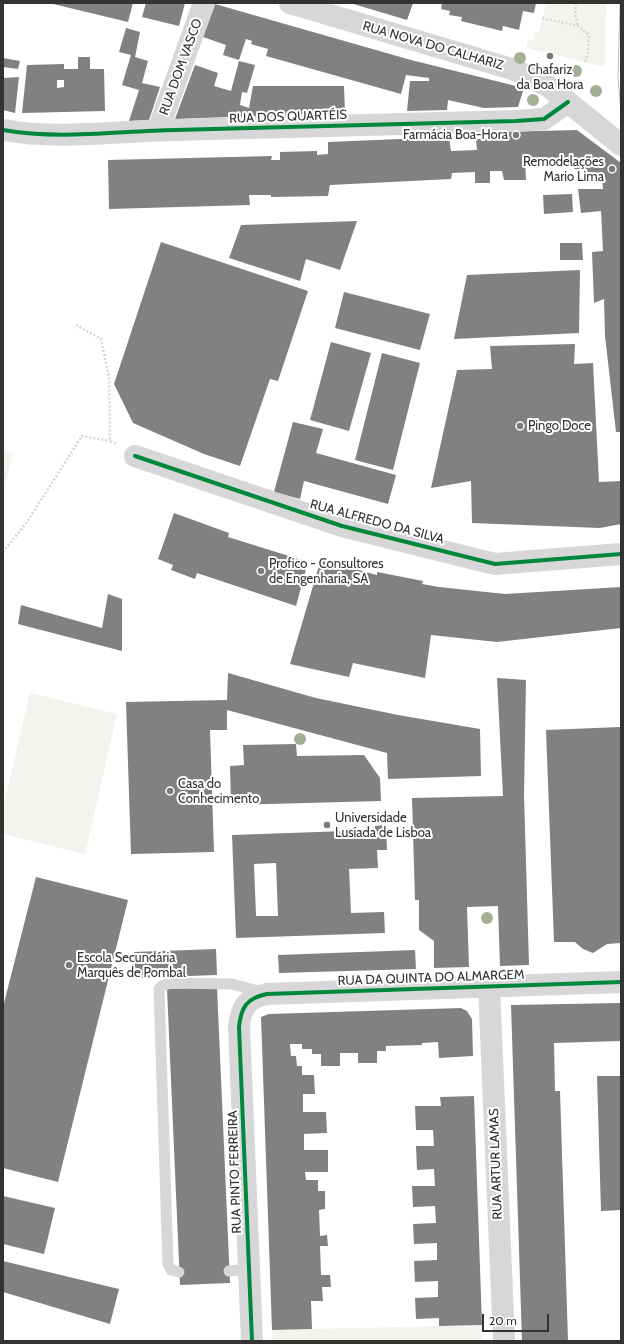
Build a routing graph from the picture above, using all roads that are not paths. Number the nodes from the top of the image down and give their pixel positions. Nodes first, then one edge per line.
1 (204, 3) edge
2 (290, 3) edge
3 (568, 102) junction
4 (3, 130) edge
5 (158, 130) junction
6 (621, 145) edge
7 (135, 456) road end
8 (621, 554) edge
9 (621, 982) edge
10 (489, 986) junction
11 (267, 994) junction
12 (246, 1004) joint
13 (179, 1272) dead end
14 (252, 1341) edge
15 (504, 1341) edge

1 - 5 street, RUA DOM VASCO
2 - 3 street, RUA NOVA DO CALHARIZ
3 - 5 street, RUA DOS QUARTÉIS
3 - 6 street
4 - 5 street, RUA DOS QUARTÉIS
7 - 8 street, RUA ALFREDO DA SILVA
9 - 10 street, RUA DA QUINTA DO ALMARGEM
10 - 11 street, RUA DA QUINTA DO ALMARGEM
10 - 15 street, RUA ARTUR LAMAS
11 - 12 street, RUA DA QUINTA DO ALMARGEM
11 - 13 lane
12 - 14 street, RUA PINTO FERREIRA

